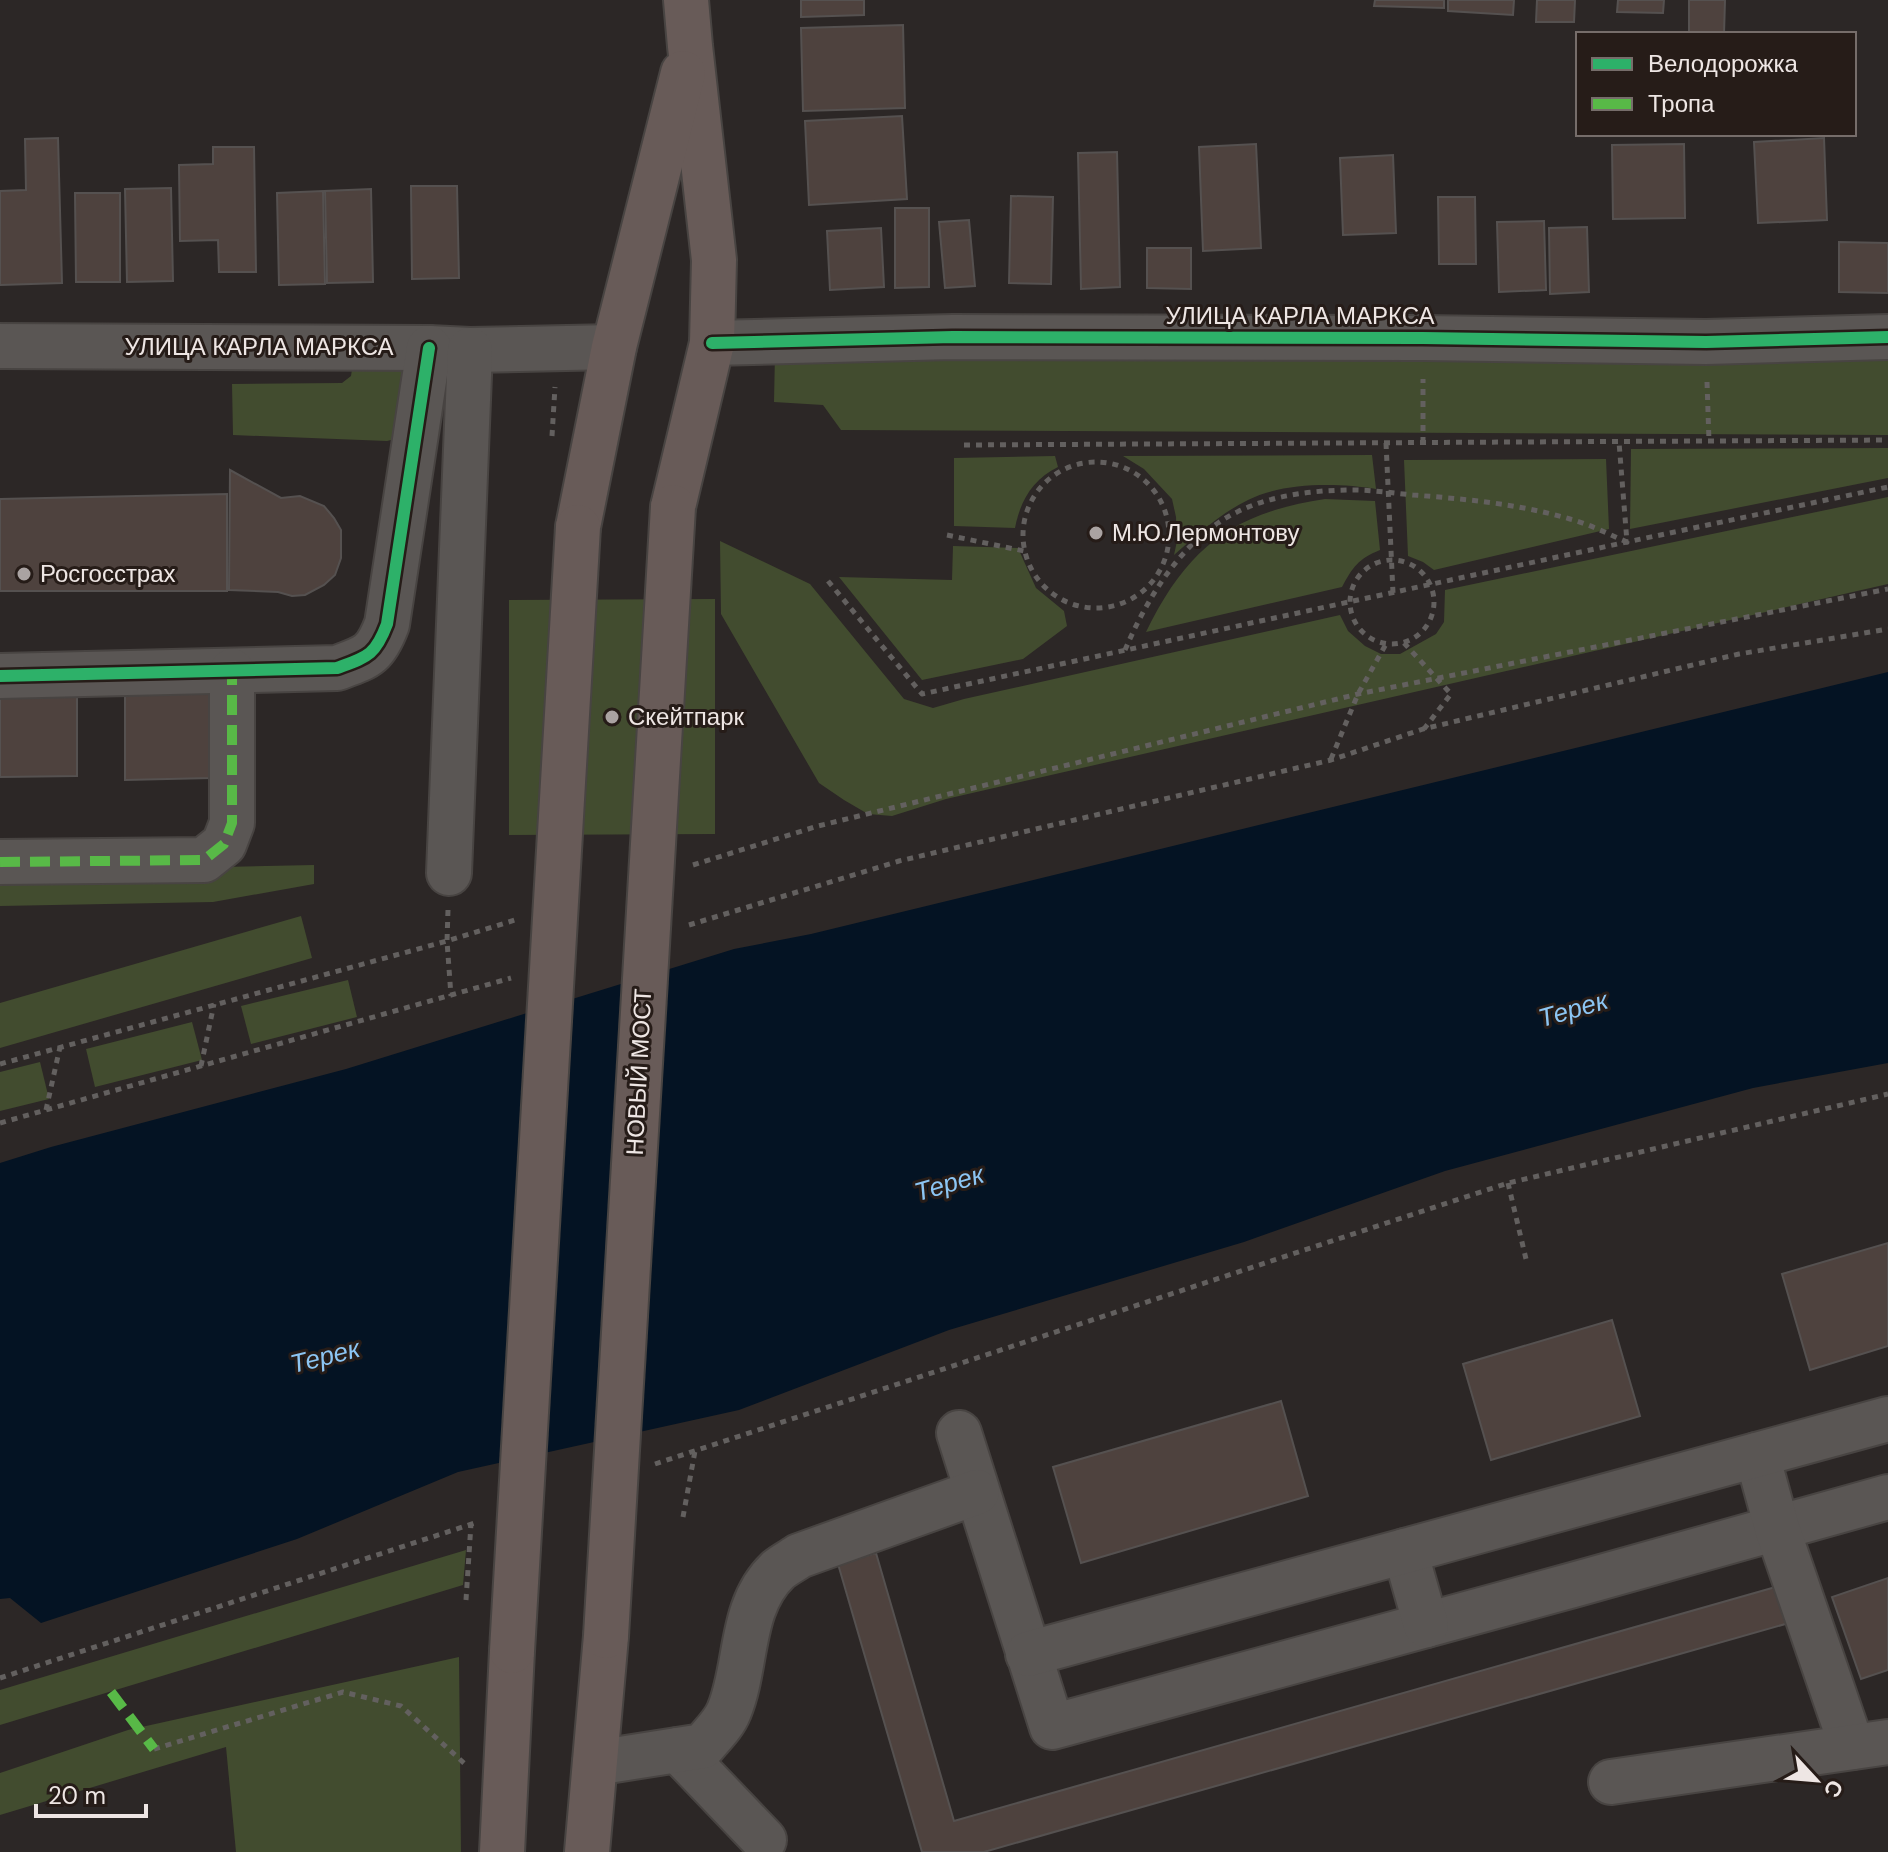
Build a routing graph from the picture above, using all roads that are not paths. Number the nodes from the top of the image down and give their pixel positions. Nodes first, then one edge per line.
1 (686, 0) edge
2 (690, 46) junction
3 (1888, 337) edge
4 (712, 343) junction
5 (0, 346) edge
6 (614, 347) junction
7 (449, 349) junction
8 (232, 671) junction
9 (0, 676) edge
10 (0, 862) edge
11 (449, 873) road end
12 (1888, 1419) edge
13 (959, 1433) dead end
14 (1757, 1455) junction
15 (977, 1492) junction
16 (1888, 1497) edge
17 (1777, 1528) junction
18 (1405, 1551) junction
19 (1426, 1625) junction
20 (1028, 1654) junction
21 (1870, 1744) edge
22 (678, 1750) junction
23 (595, 1763) junction
24 (1611, 1782) dead end
25 (764, 1840) dead end
26 (502, 1852) edge
27 (587, 1852) edge

1 - 2 main road, НОВЫЙ МОСТ
2 - 4 main road, НОВЫЙ МОСТ
2 - 6 main road
3 - 4 street, УЛИЦА КАРЛА МАРКСА
4 - 23 main road, НОВЫЙ МОСТ, bridge
5 - 7 street, УЛИЦА КАРЛА МАРКСА
6 - 7 street, УЛИЦА КАРЛА МАРКСА
6 - 26 main road, bridge
7 - 8 street
7 - 11 street
8 - 9 street
8 - 10 street
12 - 14 street
13 - 15 street
14 - 17 street
14 - 18 street
15 - 20 street
15 - 22 street
16 - 17 street
17 - 19 street
17 - 21 street
18 - 19 street
18 - 20 street
19 - 20 street
21 - 24 street
22 - 23 street
22 - 25 street
23 - 27 main road, НОВЫЙ МОСТ

